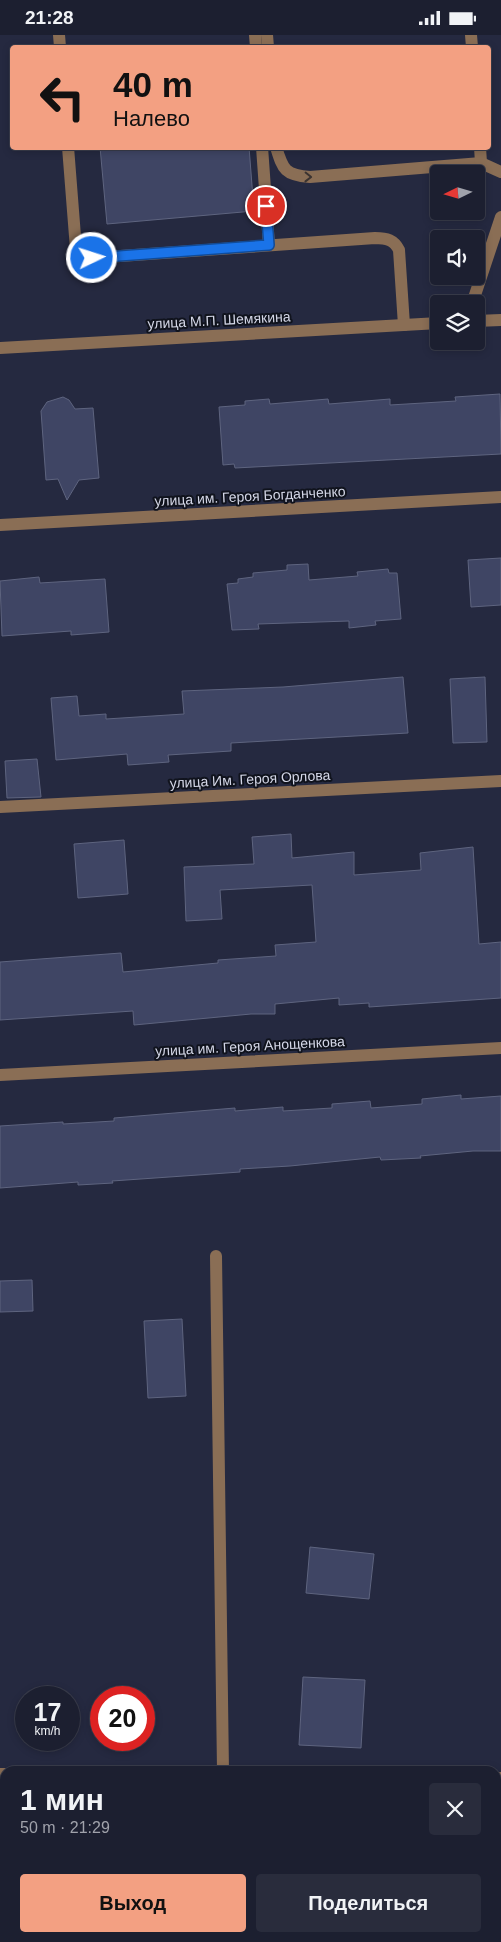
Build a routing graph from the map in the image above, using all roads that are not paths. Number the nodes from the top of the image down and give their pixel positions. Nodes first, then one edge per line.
1 (68, 150) edge
2 (262, 150) edge
3 (277, 150) edge
4 (480, 150) edge
5 (482, 163) junction
6 (501, 172) edge
7 (501, 217) edge
8 (269, 245) junction
9 (475, 295) edge
10 (501, 320) edge
11 (485, 321) edge
12 (430, 324) edge
13 (404, 325) junction
14 (0, 347) edge
15 (501, 497) edge
16 (0, 525) edge
17 (501, 781) edge
18 (0, 807) edge
19 (501, 1047) edge
20 (0, 1075) edge
21 (216, 1256) dead end
22 (223, 1766) edge

1 - 8 street
2 - 8 street
3 -> 5 street
4 - 5 street
5 - 6 street
7 - 9 street
8 - 13 street
10 - 11 street
12 - 13 street, улица М.П. Шемякина
13 - 14 street, улица М.П. Шемякина
15 - 16 street, улица им. Героя Богданченко
17 - 18 street, улица Им. Героя Орлова
19 - 20 street, улица им. Героя Анощенкова
21 - 22 street

